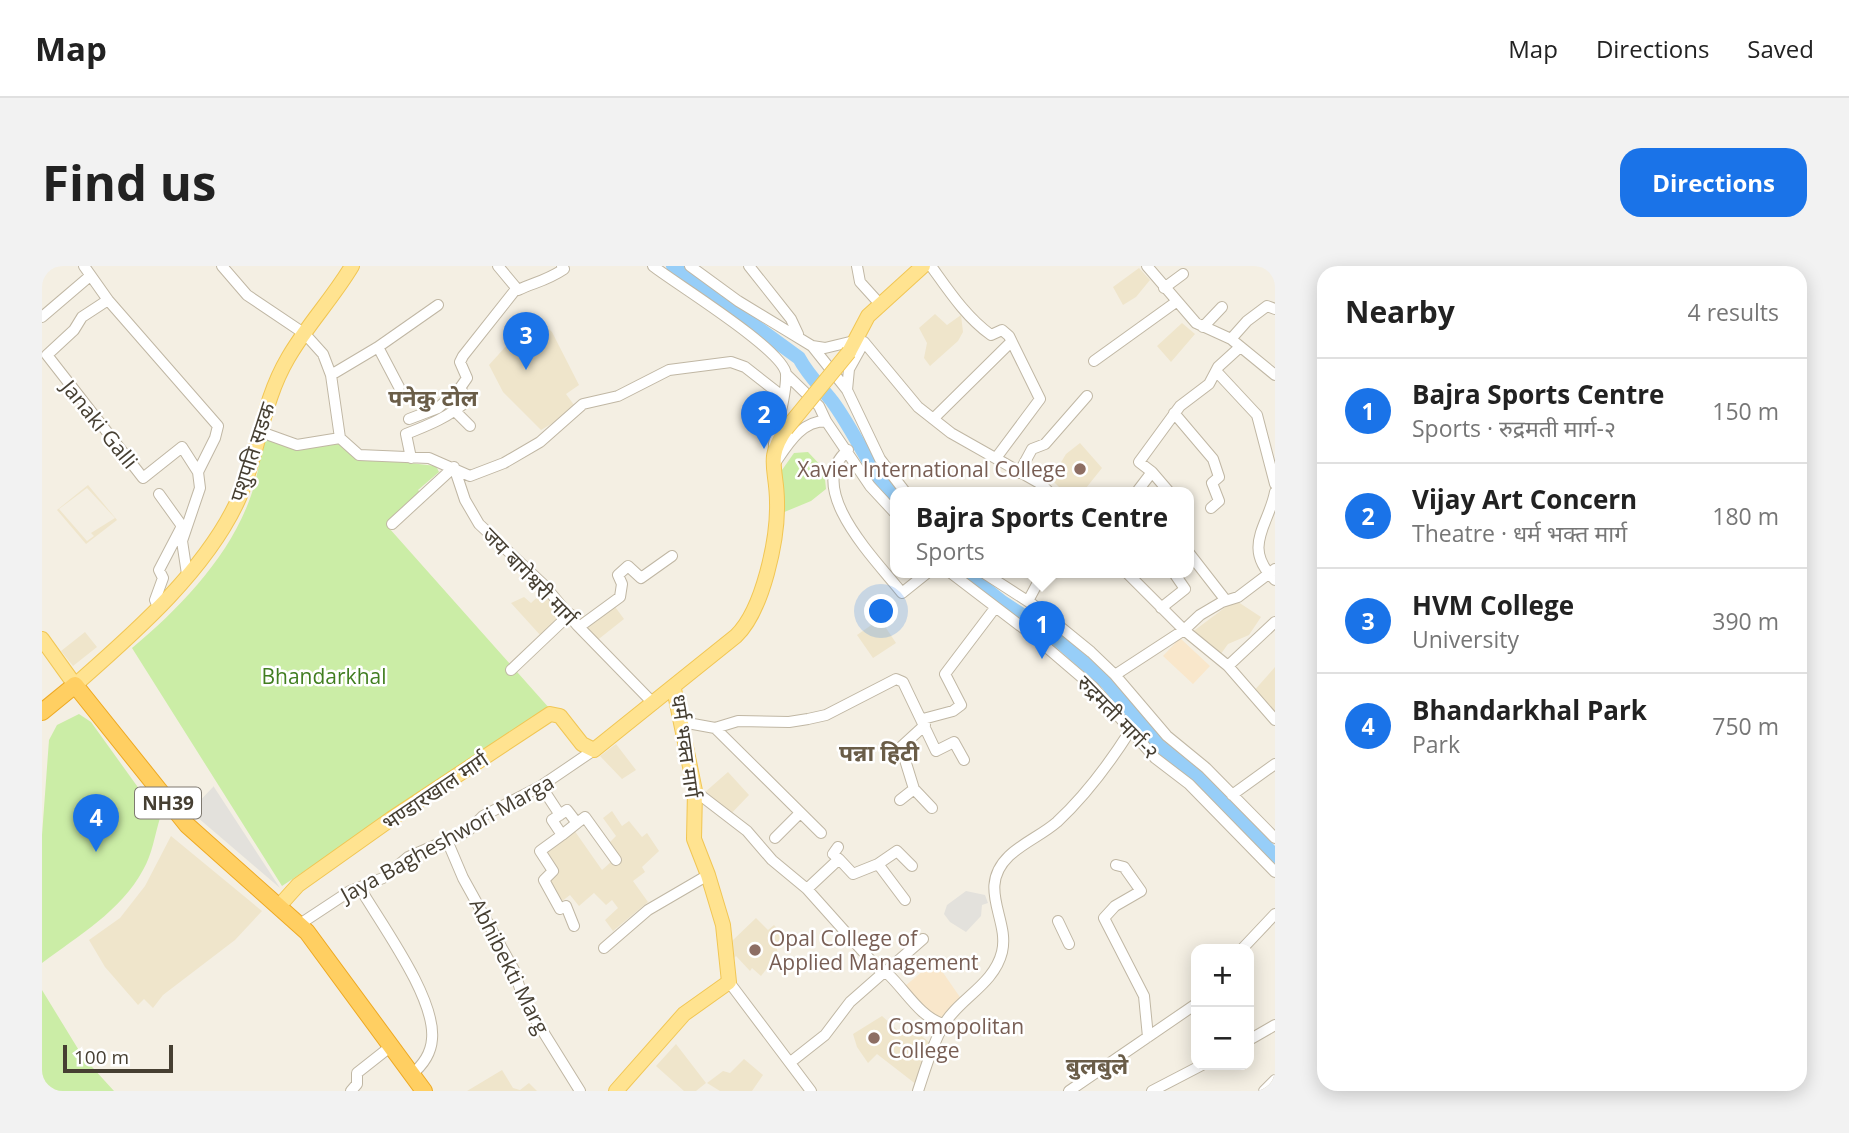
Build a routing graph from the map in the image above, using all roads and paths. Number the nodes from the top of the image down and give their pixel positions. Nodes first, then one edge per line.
1 (352, 266) edge
2 (498, 266) edge
3 (562, 266) edge
4 (653, 266) edge
5 (690, 266) edge
6 (857, 266) edge
7 (923, 266) edge
8 (931, 266) edge
9 (1147, 266) edge
10 (226, 267) edge
11 (752, 267) edge
12 (87, 271) edge
13 (1182, 274) dead end
14 (1164, 288) junction
15 (516, 289) junction
16 (108, 300) junction
17 (1176, 302) junction
18 (879, 303) junction
19 (438, 305) dead end
20 (1222, 307) dead end
21 (1275, 309) edge
22 (42, 317) edge
23 (1203, 327) junction
24 (305, 334) junction
25 (798, 334) junction
26 (1010, 343) junction
27 (1236, 343) junction
28 (812, 345) junction
29 (856, 345) junction
30 (378, 347) junction
31 (1094, 360) dead end
32 (1216, 371) junction
33 (786, 373) junction
34 (331, 375) junction
35 (1275, 375) edge
36 (399, 387) dead end
37 (460, 388) junction
38 (847, 390) junction
39 (782, 396) junction
40 (1087, 396) dead end
41 (455, 411) junction
42 (1174, 413) junction
43 (409, 419) dead end
44 (933, 419) junction
45 (826, 421) junction
46 (470, 426) dead end
47 (258, 431) junction
48 (340, 438) junction
49 (774, 447) junction
50 (848, 450) junction
51 (411, 458) junction
52 (996, 458) junction
53 (774, 466) junction
54 (454, 467) junction
55 (198, 472) junction
56 (1152, 472) junction
57 (1019, 473) junction
58 (1275, 484) edge
59 (901, 487) edge
60 (1041, 487) edge
61 (1141, 487) edge
62 (1165, 487) edge
63 (1275, 492) edge
64 (159, 494) dead end
65 (890, 508) edge
66 (1211, 508) dead end
67 (392, 524) dead end
68 (673, 555) dead end
69 (1194, 559) edge
70 (187, 574) junction
71 (1273, 574) edge
72 (890, 577) edge
73 (890, 578) edge
74 (921, 578) edge
75 (957, 578) edge
76 (993, 578) edge
77 (1040, 578) edge
78 (1132, 578) edge
79 (1177, 578) edge
80 (1028, 601) junction
81 (1222, 602) junction
82 (158, 607) junction
83 (995, 608) junction
84 (1161, 608) junction
85 (570, 614) junction
86 (1275, 622) edge
87 (579, 627) junction
88 (1184, 630) junction
89 (42, 639) edge
90 (1228, 666) junction
91 (510, 670) dead end
92 (1115, 674) junction
93 (75, 685) junction
94 (674, 689) junction
95 (654, 704) junction
96 (42, 712) edge
97 (1275, 720) edge
98 (682, 722) junction
99 (924, 722) junction
100 (715, 728) junction
101 (1130, 731) junction
102 (591, 749) junction
103 (964, 760) dead end
104 (1275, 764) edge
105 (541, 786) junction
106 (914, 789) junction
107 (695, 790) junction
108 (1232, 795) junction
109 (900, 800) dead end
110 (932, 808) dead end
111 (800, 813) junction
112 (560, 814) junction
113 (577, 823) junction
114 (821, 833) dead end
115 (562, 835) junction
116 (446, 838) junction
117 (775, 838) dead end
118 (1275, 838) edge
119 (616, 860) dead end
120 (878, 864) junction
121 (912, 866) dead end
122 (1116, 866) dead end
123 (1275, 872) edge
124 (708, 875) junction
125 (360, 888) junction
126 (807, 889) junction
127 (905, 900) dead end
128 (280, 905) junction
129 (1275, 914) edge
130 (1058, 921) dead end
131 (300, 924) junction
132 (574, 926) dead end
133 (923, 939) dead end
134 (1069, 944) dead end
135 (1247, 944) edge
136 (604, 948) dead end
137 (883, 973) junction
138 (729, 982) junction
139 (1192, 1007) edge
140 (943, 1024) junction
141 (1275, 1025) edge
142 (1148, 1037) junction
143 (1254, 1037) edge
144 (390, 1047) junction
145 (792, 1061) junction
146 (1192, 1070) edge
147 (411, 1075) junction
148 (1275, 1080) edge
149 (351, 1091) edge
150 (424, 1091) edge
151 (580, 1091) edge
152 (616, 1091) edge
153 (811, 1091) edge
154 (918, 1091) edge
155 (1069, 1091) edge
156 (1152, 1091) edge
157 (1264, 1091) edge

1 - 24 main road, पशुपति सडक
2 - 15 street
3 - 15 street
4 - 33 street
5 - 25 street
6 - 18 street
7 - 18 main road
8 - 26 street
9 - 14 street
10 - 24 street
11 - 25 street
12 - 16 street
12 - 22 street
13 - 14 street
14 - 17 street
15 - 37 street
16 - 55 street
16 - 55 street, Janaki Galli
17 - 23 street
17 - 31 street
18 - 29 main road
19 - 30 street
20 - 23 street
21 - 27 street
23 - 27 street
24 - 34 street
24 - 47 main road, पशुपति सडक
25 - 28 street
26 - 44 street
26 - 52 street
27 - 32 street
27 - 35 street
28 - 29 street
28 - 38 street
29 - 38 street
29 - 44 street
29 - 49 main road, bridge
30 - 34 street
30 - 36 street
32 - 42 street
32 - 58 street
33 - 39 street
33 - 45 street
34 - 48 street
37 - 41 street
37 - 43 street
38 - 59 street
39 - 49 street
39 - 54 street
40 - 57 street
41 - 46 street
41 - 51 street
42 - 56 street
42 - 66 street
44 - 52 street
45 - 50 street
45 - 53 street
47 - 48 street
47 - 70 main road, पशुपति सडक
48 - 51 street
49 - 53 main road, धर्म भक्त मार्ग
50 - 65 street
50 - 72 street
51 - 54 street
52 - 57 street
53 - 94 main road, धर्म भक्त मार्ग
54 - 67 street
54 - 85 street, जय बागेश्वरी मार्ग
55 - 70 street
56 - 61 street
56 - 62 street
57 - 60 street
63 - 71 street
64 - 82 street
68 - 87 street
69 - 81 street
70 - 82 main road, पशुपति सडक
71 - 81 street
73 - 74 street
75 - 83 street, रुद्रमती मार्ग-२
76 - 80 street
77 - 80 street
78 - 84 street
79 - 84 street
80 - 92 street
81 - 88 street
82 - 93 main road, पशुपति सडक
83 - 99 street
83 - 101 street, रुद्रमती मार्ग-२
84 - 88 street
85 - 87 street, जय बागेश्वरी मार्ग
85 - 91 street
86 - 90 street
87 - 95 street, जय बागेश्वरी मार्ग
88 - 90 street
88 - 92 street
89 - 93 main road
90 - 97 street
92 - 108 street
93 - 96 highway
93 - 128 highway, NH39
94 - 95 main road
94 - 98 main road, धर्म भक्त मार्ग
95 - 102 main road
98 - 100 street
98 - 107 main road, धर्म भक्त मार्ग
99 - 100 street
99 - 103 street
99 - 106 street
100 - 111 street
101 - 123 street, रुद्रमती मार्ग-२
101 - 140 street
102 - 105 street, Jaya Bagheshwori Marga
102 - 128 main road, भण्डारखाल मार्ग
104 - 108 street
105 - 112 street
105 - 116 street, Jaya Bagheshwori Marga
106 - 109 street
106 - 110 street
107 - 124 main road, धर्म भक्त मार्ग
107 - 126 street
108 - 118 street
111 - 114 street
111 - 117 street
112 - 113 street
112 - 115 street
113 - 115 street
113 - 119 street
115 - 132 street
116 - 125 street, Jaya Bagheshwori Marga
116 - 151 street, Abhibekti Marg
120 - 121 street
120 - 126 street
120 - 127 street
122 - 142 street
124 - 136 street
124 - 138 main road, धर्म भक्त मार्ग
125 - 131 street, Jaya Bagheshwori Marga
125 - 147 street
126 - 137 street
128 - 131 highway, NH39
129 - 135 street
130 - 134 street
131 - 144 highway, NH39
133 - 137 street
137 - 140 street
137 - 145 street
138 - 145 street
138 - 152 main road
139 - 142 street
140 - 154 street
141 - 143 street
142 - 155 street
144 - 147 highway, NH39
144 - 149 street
145 - 153 street
146 - 156 street
147 - 150 highway, NH39
148 - 157 street

